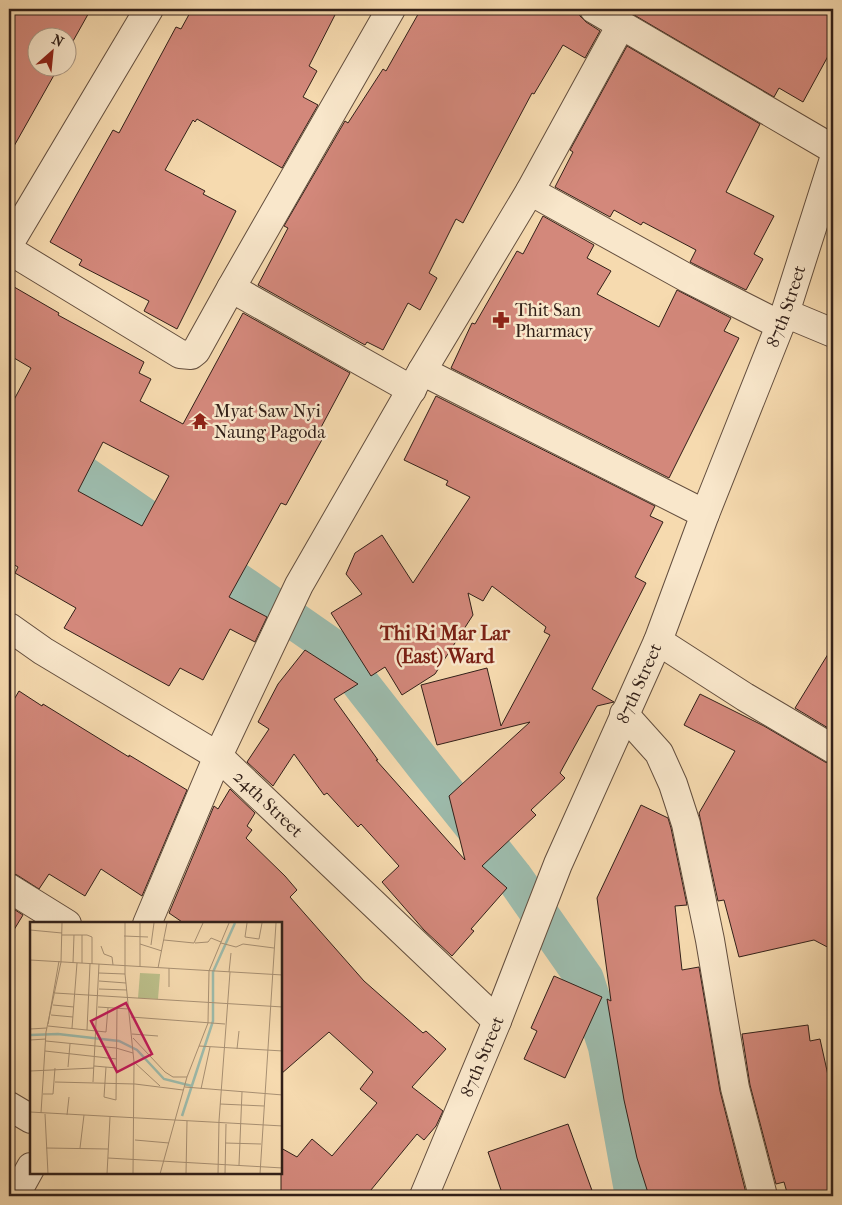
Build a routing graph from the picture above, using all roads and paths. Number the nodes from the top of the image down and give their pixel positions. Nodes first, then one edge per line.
1 (149, 9) edge
2 (391, 9) edge
3 (594, 9) edge
4 (621, 25) junction
5 (833, 149) edge
6 (833, 162) edge
7 (530, 190) junction
8 (9, 244) edge
9 (9, 250) edge
10 (230, 288) junction
11 (783, 319) junction
12 (833, 333) edge
13 (417, 380) junction
14 (705, 514) junction
15 (9, 627) edge
16 (658, 641) junction
17 (624, 714) junction
18 (833, 749) edge
19 (218, 756) junction
20 (9, 888) edge
21 (64, 922) edge
22 (148, 922) edge
23 (497, 1021) junction
24 (9, 1106) edge
25 (30, 1118) edge
26 (30, 1169) edge
27 (426, 1195) edge
28 (15, 1196) edge
29 (763, 1196) edge

1 - 8 street
2 - 10 street
3 - 4 street
4 - 5 street
4 - 7 street
6 - 11 street, 87th Street
7 - 11 street
7 - 13 street
9 - 10 street
10 - 13 street
11 - 12 street
11 - 14 street, 87th Street
13 - 14 street
13 - 19 street
14 - 16 street, 87th Street
15 - 19 street, 24th Street
16 - 17 street, 87th Street
16 - 18 street
17 - 23 street, 87th Street
17 - 29 street
19 - 22 street
19 - 23 street, 24th Street
20 - 21 street
23 - 27 street, 87th Street
24 - 25 street
26 - 28 street

